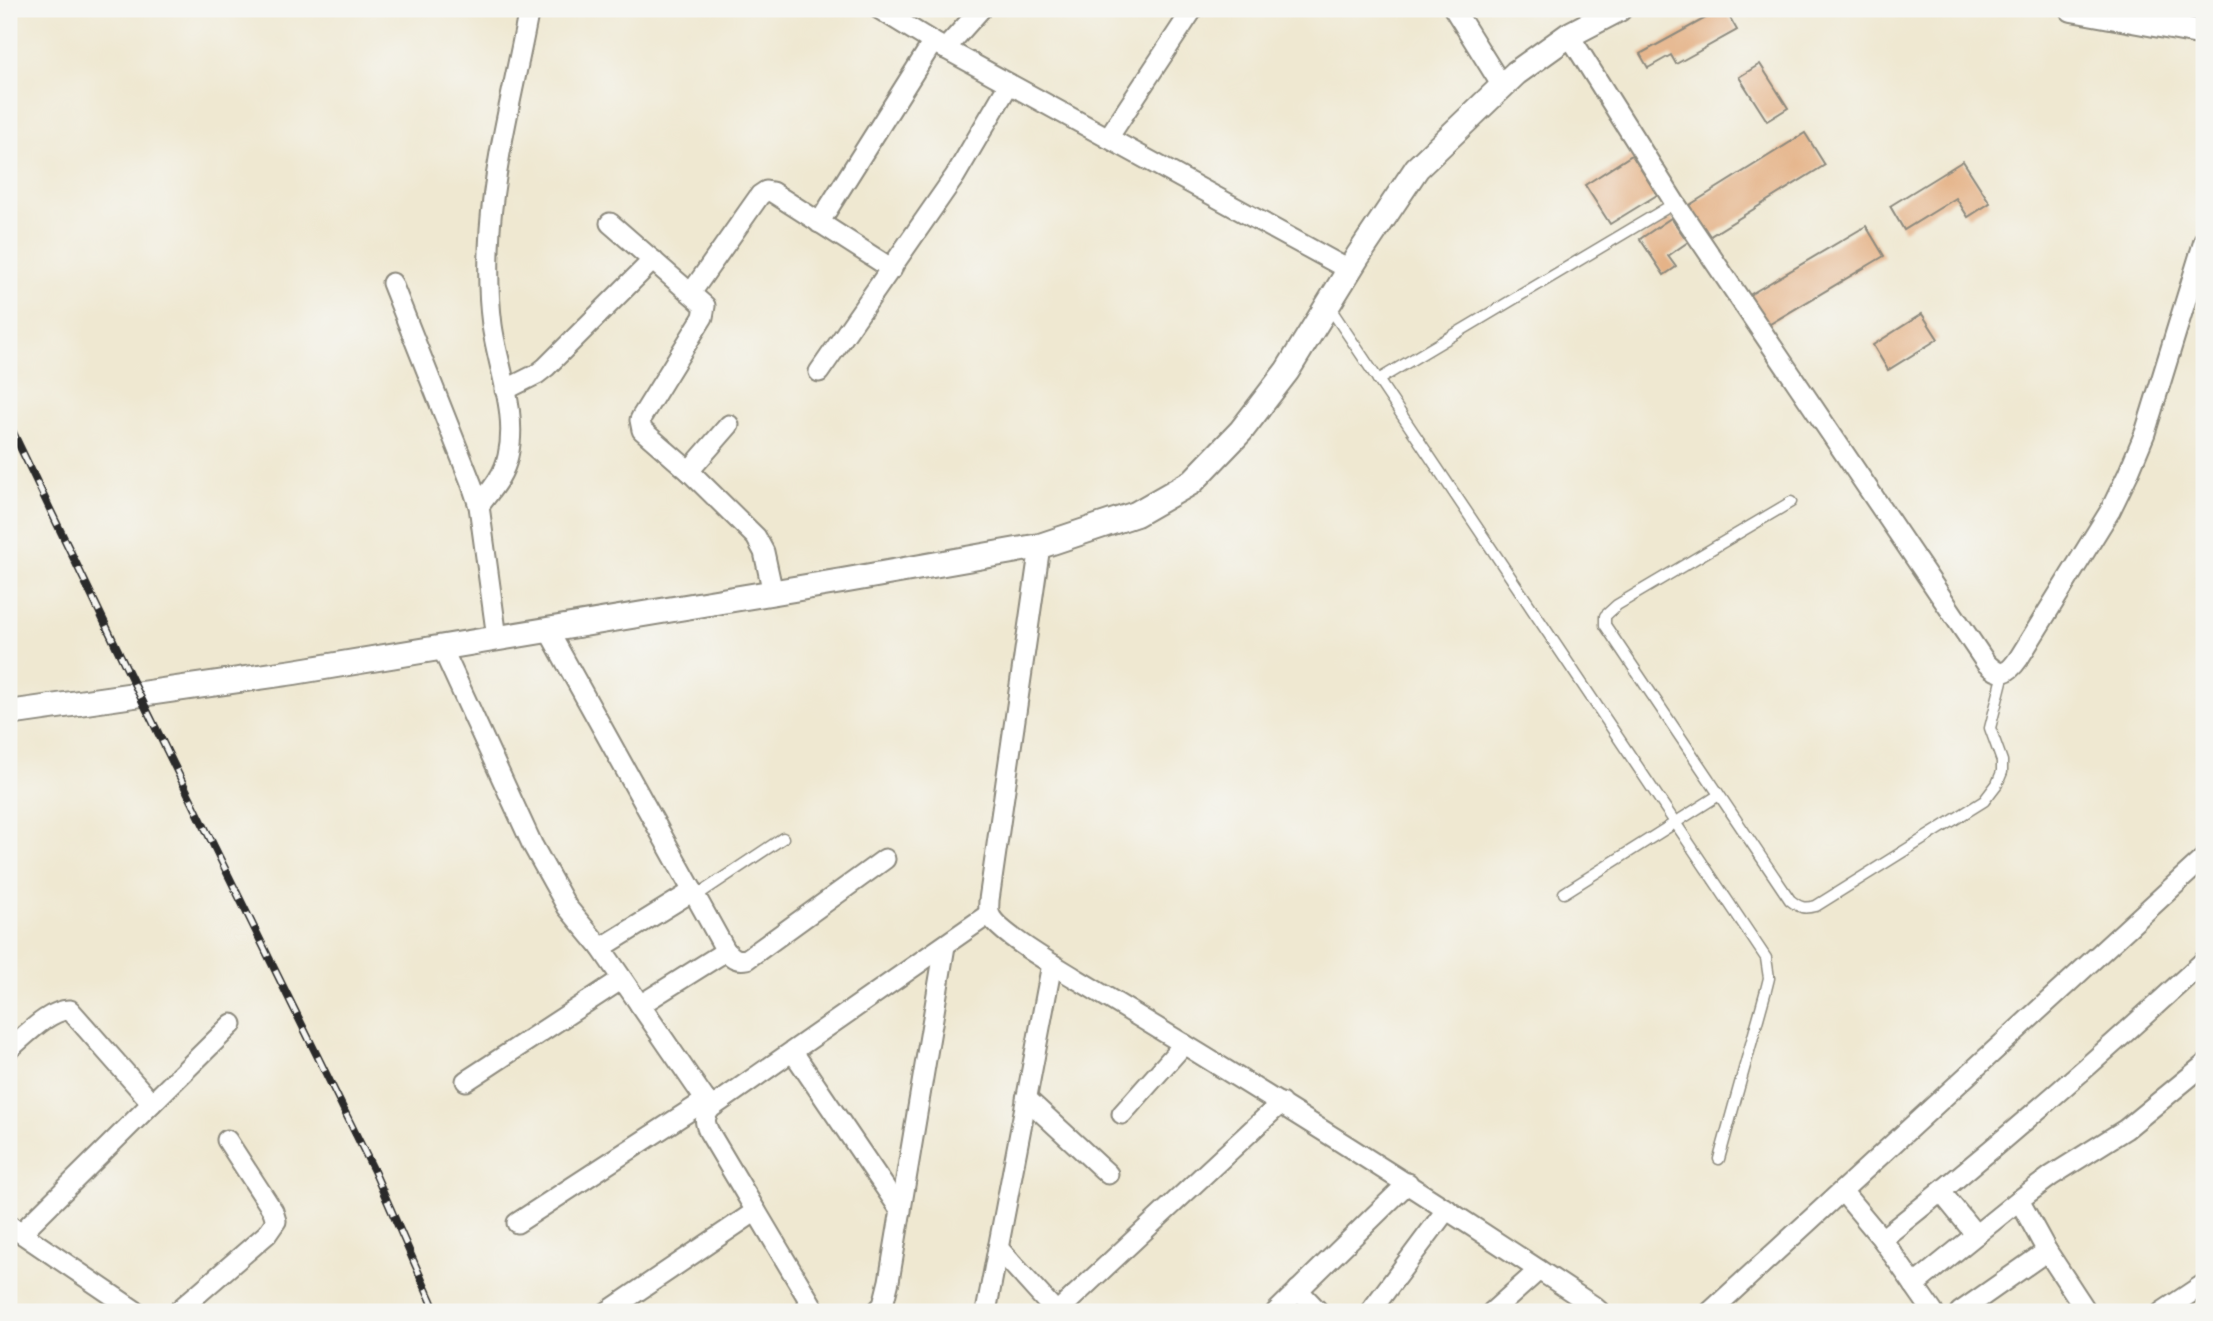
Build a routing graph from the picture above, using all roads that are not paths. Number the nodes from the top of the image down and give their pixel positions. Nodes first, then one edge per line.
1 (529, 9) edge
2 (879, 9) edge
3 (981, 9) edge
4 (1193, 9) edge
5 (1454, 9) edge
6 (1619, 9) edge
7 (2072, 9) edge
8 (2204, 33) edge
9 (1569, 35) junction
10 (939, 45) junction
11 (1009, 84) junction
12 (1502, 86) junction
13 (1108, 138) junction
14 (1675, 203) junction
15 (610, 223) dead end
16 (819, 223) junction
17 (2204, 241) edge
18 (653, 260) junction
19 (892, 269) junction
20 (1349, 270) junction
21 (392, 284) dead end
22 (691, 293) junction
23 (1328, 304) junction
24 (819, 372) dead end
25 (1378, 380) junction
26 (505, 390) junction
27 (729, 425) dead end
28 (689, 471) junction
29 (1791, 502) dead end
30 (479, 506) junction
31 (1040, 546) junction
32 (773, 593) junction
33 (548, 630) junction
34 (497, 638) junction
35 (442, 648) junction
36 (2004, 673) junction
37 (9, 713) edge
38 (1719, 795) junction
39 (1675, 823) junction
40 (783, 838) dead end
41 (2204, 858) edge
42 (885, 859) dead end
43 (1564, 893) dead end
44 (694, 894) junction
45 (989, 914) junction
46 (945, 946) junction
47 (601, 948) junction
48 (726, 951) junction
49 (2204, 961) edge
50 (1052, 964) junction
51 (622, 979) junction
52 (640, 1005) junction
53 (232, 1024) dead end
54 (1184, 1044) junction
55 (9, 1049) edge
56 (793, 1052) junction
57 (2204, 1065) edge
58 (466, 1081) dead end
59 (1026, 1098) junction
60 (152, 1103) junction
61 (1281, 1103) junction
62 (708, 1104) junction
63 (1122, 1114) dead end
64 (227, 1140) dead end
65 (1719, 1159) dead end
66 (1108, 1174) dead end
67 (1408, 1183) junction
68 (1842, 1191) junction
69 (1941, 1192) junction
70 (2019, 1200) junction
71 (1447, 1209) junction
72 (756, 1211) junction
73 (901, 1211) junction
74 (517, 1223) dead end
75 (15, 1229) edge
76 (1976, 1235) junction
77 (1882, 1239) junction
78 (998, 1248) junction
79 (2047, 1251) junction
80 (1539, 1270) junction
81 (2204, 1284) edge
82 (1914, 1285) junction
83 (1298, 1290) junction
84 (137, 1312) edge
85 (177, 1312) edge
86 (607, 1312) edge
87 (816, 1312) edge
88 (876, 1312) edge
89 (986, 1312) edge
90 (1056, 1312) edge
91 (1276, 1312) edge
92 (1318, 1312) edge
93 (1370, 1312) edge
94 (1492, 1312) edge
95 (1600, 1312) edge
96 (1710, 1312) edge
97 (1933, 1312) edge
98 (1960, 1312) edge
99 (2087, 1312) edge
100 (2162, 1312) edge

1 - 26 street
2 - 10 street
3 - 10 street
4 - 13 street
5 - 12 street
6 - 9 street
7 - 8 street
9 - 12 street
9 - 14 street
10 - 11 street
10 - 16 street
11 - 13 street
11 - 19 street
12 - 20 street
13 - 20 street
14 - 25 lane
14 - 36 street
15 - 18 street
16 - 19 street
16 - 22 street
17 - 36 street
18 - 22 street
18 - 26 street
19 - 24 street
20 - 23 street
21 - 30 street
22 - 28 street
23 - 25 lane
23 - 31 street
25 - 39 lane
26 - 30 street
27 - 28 street
28 - 32 street
29 - 38 lane
30 - 34 street
31 - 32 street
31 - 45 street
32 - 33 street
33 - 34 street
33 - 44 street
34 - 35 street
35 - 37 street
35 - 47 street
36 - 38 lane
38 - 39 lane
39 - 43 lane
39 - 65 lane
40 - 44 lane
41 - 68 street
42 - 48 street
44 - 47 street
44 - 48 street
45 - 46 street
45 - 50 street
46 - 56 street
46 - 73 street
47 - 51 street
48 - 52 street
49 - 69 street
50 - 54 street
50 - 59 street
51 - 52 street
51 - 58 street
52 - 62 street
53 - 60 street
54 - 61 street
54 - 63 street
55 - 60 street
56 - 62 street
56 - 73 street
57 - 70 street
59 - 66 street
59 - 78 street
60 - 75 street
61 - 67 street
61 - 90 street
62 - 72 street
62 - 74 street
64 - 85 street
67 - 71 street
67 - 83 street
68 - 77 street
68 - 96 street
69 - 76 street
69 - 77 street
70 - 76 street
70 - 79 street
71 - 80 street
71 - 93 street
72 - 86 street
72 - 87 street
73 - 88 street
75 - 84 street
76 - 82 street
77 - 82 street
78 - 89 street
78 - 90 street
79 - 98 street
79 - 99 street
80 - 94 street
80 - 95 street
81 - 100 street
82 - 97 street
83 - 91 street
83 - 92 street

